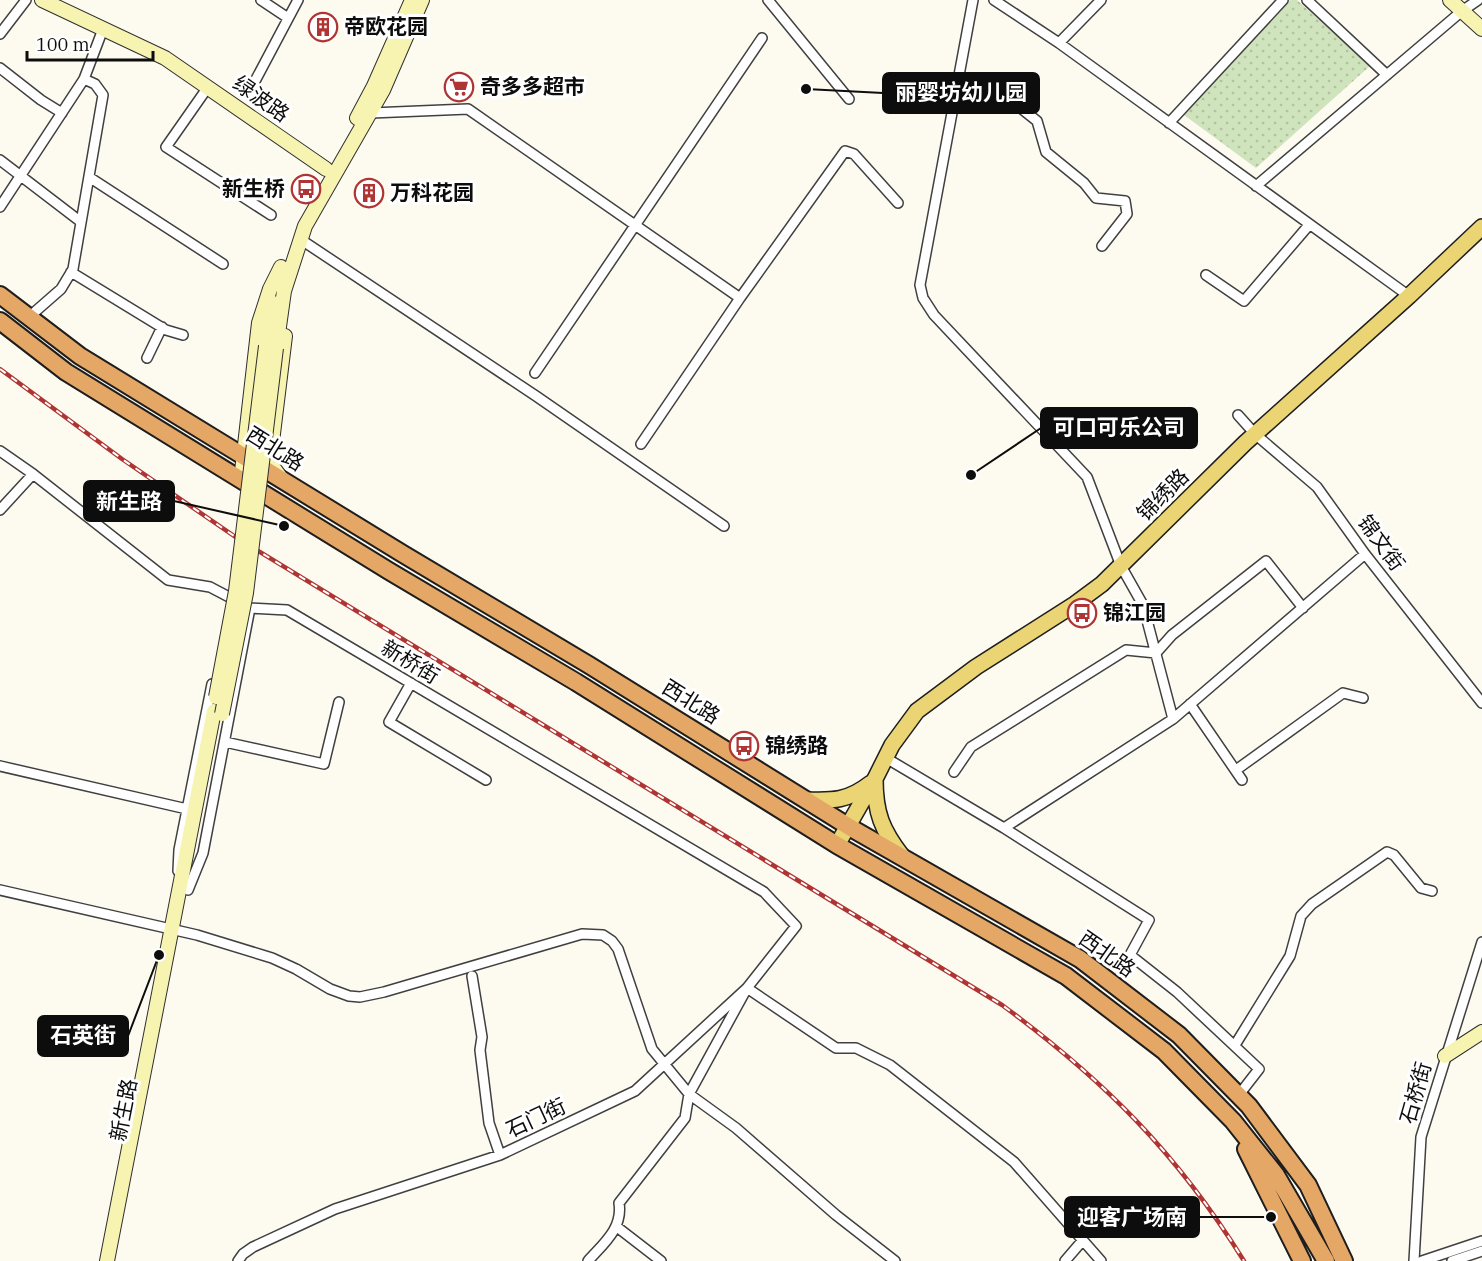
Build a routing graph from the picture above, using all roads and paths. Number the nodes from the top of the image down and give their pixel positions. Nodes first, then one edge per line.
1 (26, 0) edge
2 (42, 0) edge
3 (261, 0) edge
4 (298, 0) edge
5 (768, 0) edge
6 (973, 0) edge
7 (994, 0) edge
8 (1101, 0) edge
9 (1283, 0) edge
10 (1307, 0) edge
11 (1450, 0) edge
12 (1478, 0) edge
13 (414, 2) edge
14 (1462, 11) junction
15 (288, 18) junction
16 (103, 29) junction
17 (1482, 29) edge
18 (0, 34) edge
19 (762, 38) dead end
20 (1059, 44) junction
21 (0, 68) edge
22 (1387, 75) junction
23 (84, 79) junction
24 (254, 83) dead end
25 (208, 87) junction
26 (955, 94) junction
27 (849, 99) dead end
28 (62, 112) junction
29 (371, 113) junction
30 (1169, 123) junction
31 (0, 160) edge
32 (326, 169) junction
33 (21, 176) junction
34 (89, 177) junction
35 (1256, 186) junction
36 (898, 203) dead end
37 (0, 207) edge
38 (272, 215) dead end
39 (81, 222) junction
40 (1309, 225) junction
41 (636, 226) junction
42 (1482, 227) edge
43 (300, 239) junction
44 (1102, 246) dead end
45 (223, 264) dead end
46 (281, 267) junction
47 (71, 273) junction
48 (1206, 275) dead end
49 (0, 295) edge
50 (1409, 296) junction
51 (740, 298) junction
52 (29, 317) junction
53 (0, 321) edge
54 (162, 327) junction
55 (183, 335) dead end
56 (271, 347) junction
57 (147, 358) dead end
58 (535, 373) dead end
59 (1238, 415) dead end
60 (249, 419) junction
61 (1255, 434) junction
62 (216, 440) junction
63 (641, 444) dead end
64 (0, 451) edge
65 (251, 465) junction
66 (33, 474) junction
67 (0, 510) edge
68 (724, 526) dead end
69 (1365, 554) junction
70 (1121, 566) junction
71 (229, 596) junction
72 (250, 608) junction
73 (1303, 608) junction
74 (1156, 653) junction
75 (411, 683) junction
76 (1363, 698) dead end
77 (339, 702) dead end
78 (1482, 703) edge
79 (1190, 704) junction
80 (1173, 719) junction
81 (225, 742) junction
82 (886, 758) junction
83 (0, 766) edge
84 (1236, 770) junction
85 (954, 772) dead end
86 (875, 779) junction
87 (486, 780) dead end
88 (1242, 780) dead end
89 (806, 800) junction
90 (187, 809) junction
91 (848, 826) junction
92 (1004, 828) junction
93 (837, 845) junction
94 (903, 858) junction
95 (184, 888) junction
96 (0, 890) edge
97 (1432, 891) dead end
98 (796, 926) joint
99 (176, 930) junction
100 (1482, 942) edge
101 (472, 976) dead end
102 (747, 988) junction
103 (1482, 1032) edge
104 (1235, 1046) junction
105 (1445, 1056) junction
106 (663, 1065) junction
107 (689, 1094) junction
108 (1238, 1096) junction
109 (1233, 1121) junction
110 (500, 1155) junction
111 (617, 1227) junction
112 (1083, 1240) junction
113 (1482, 1240) edge
114 (1482, 1251) edge
115 (107, 1261) edge
116 (116, 1261) edge
117 (238, 1261) edge
118 (588, 1261) edge
119 (661, 1261) edge
120 (896, 1261) edge
121 (1065, 1261) edge
122 (1101, 1261) edge
123 (1302, 1261) edge
124 (1326, 1261) edge
125 (1344, 1261) edge
126 (1414, 1261) edge
127 (1422, 1261) edge
128 (1452, 1261) edge

1 - 18 street
2 - 16 main road, 绿波路
3 - 15 street
4 - 15 street
5 - 27 street
6 - 26 street
7 - 20 street
8 - 20 street
9 - 30 street
10 - 22 street
11 - 14 main road
12 - 14 street
13 - 29 main road, 新生路
13 - 32 main road, 新生路
14 - 17 main road
14 - 22 street
15 - 24 street
16 - 23 street
16 - 25 main road, 绿波路
19 - 41 street
20 - 30 street
21 - 28 street
22 - 35 street
23 - 28 street
23 - 34 street
25 - 32 main road, 绿波路
25 - 38 street
26 - 44 street
26 - 70 street
28 - 33 street
29 - 41 street
29 - 43 main road, 新生路
30 - 35 street
31 - 33 street
32 - 46 main road, 新生路
33 - 37 street
33 - 39 street
34 - 39 street
34 - 45 street
35 - 40 street
36 - 51 street
39 - 47 street
40 - 48 street
40 - 50 street
41 - 51 street
41 - 58 street
42 - 50 main road, 锦绣路
43 - 56 main road, 新生路
43 - 65 main road
43 - 68 street
46 - 56 main road, 新生路
46 - 60 main road
47 - 52 street
47 - 54 street
49 - 52 highway, 西北路
50 - 61 main road, 锦绣路
51 - 63 street
52 - 62 highway, 西北路
53 - 65 highway, 西北路
54 - 55 street
54 - 57 street
56 - 95 main road, 新生路, bridge
59 - 61 street, 锦文街
60 - 62 main road
60 - 65 main road
61 - 69 street, 锦文街
61 - 70 main road, 锦绣路
62 - 65 highway, 西北路
64 - 66 street, 新桥街
65 - 89 highway, 西北路
65 - 93 highway, 西北路
66 - 67 street
66 - 71 street, 新桥街
69 - 73 street
69 - 78 street, 锦文街
70 - 74 street
70 - 82 main road, 锦绣路
71 - 72 street, 新桥街
71 - 90 street
72 - 75 street, 新桥街
72 - 81 street
73 - 74 street
73 - 79 street
74 - 80 street
74 - 85 street
75 - 87 street
75 - 98 street, 新桥街
76 - 84 street
77 - 81 street
79 - 80 street
79 - 84 street
80 - 92 street
81 - 95 street
82 - 86 main road, 锦绣路
82 - 92 street
83 - 90 street
84 - 88 street
86 - 89 main road
86 - 91 main road, 锦绣路
86 - 94 main road
89 - 91 highway, 西北路
90 - 95 street
91 - 93 main road, 锦绣路
91 - 94 highway, 西北路
92 - 104 street
93 - 109 highway, 西北路
94 - 108 highway, 西北路
95 - 99 main road, 新生路
96 - 99 street
97 - 104 street
98 - 102 street, 石门街
99 - 106 street
99 - 115 main road, 新生路
99 - 116 main road, 新生路
100 - 105 street, 石桥街
101 - 110 street
102 - 106 street, 石门街
102 - 107 street
102 - 112 street
103 - 105 main road
104 - 108 street
105 - 126 street, 石桥街
106 - 107 street
106 - 110 street, 石门街
107 - 111 street
107 - 120 street
108 - 125 highway, 西北路
109 - 123 highway
109 - 124 highway, 西北路
110 - 117 street, 石门街
111 - 118 street
111 - 119 street
112 - 121 street
112 - 122 street
113 - 127 street
114 - 128 street

